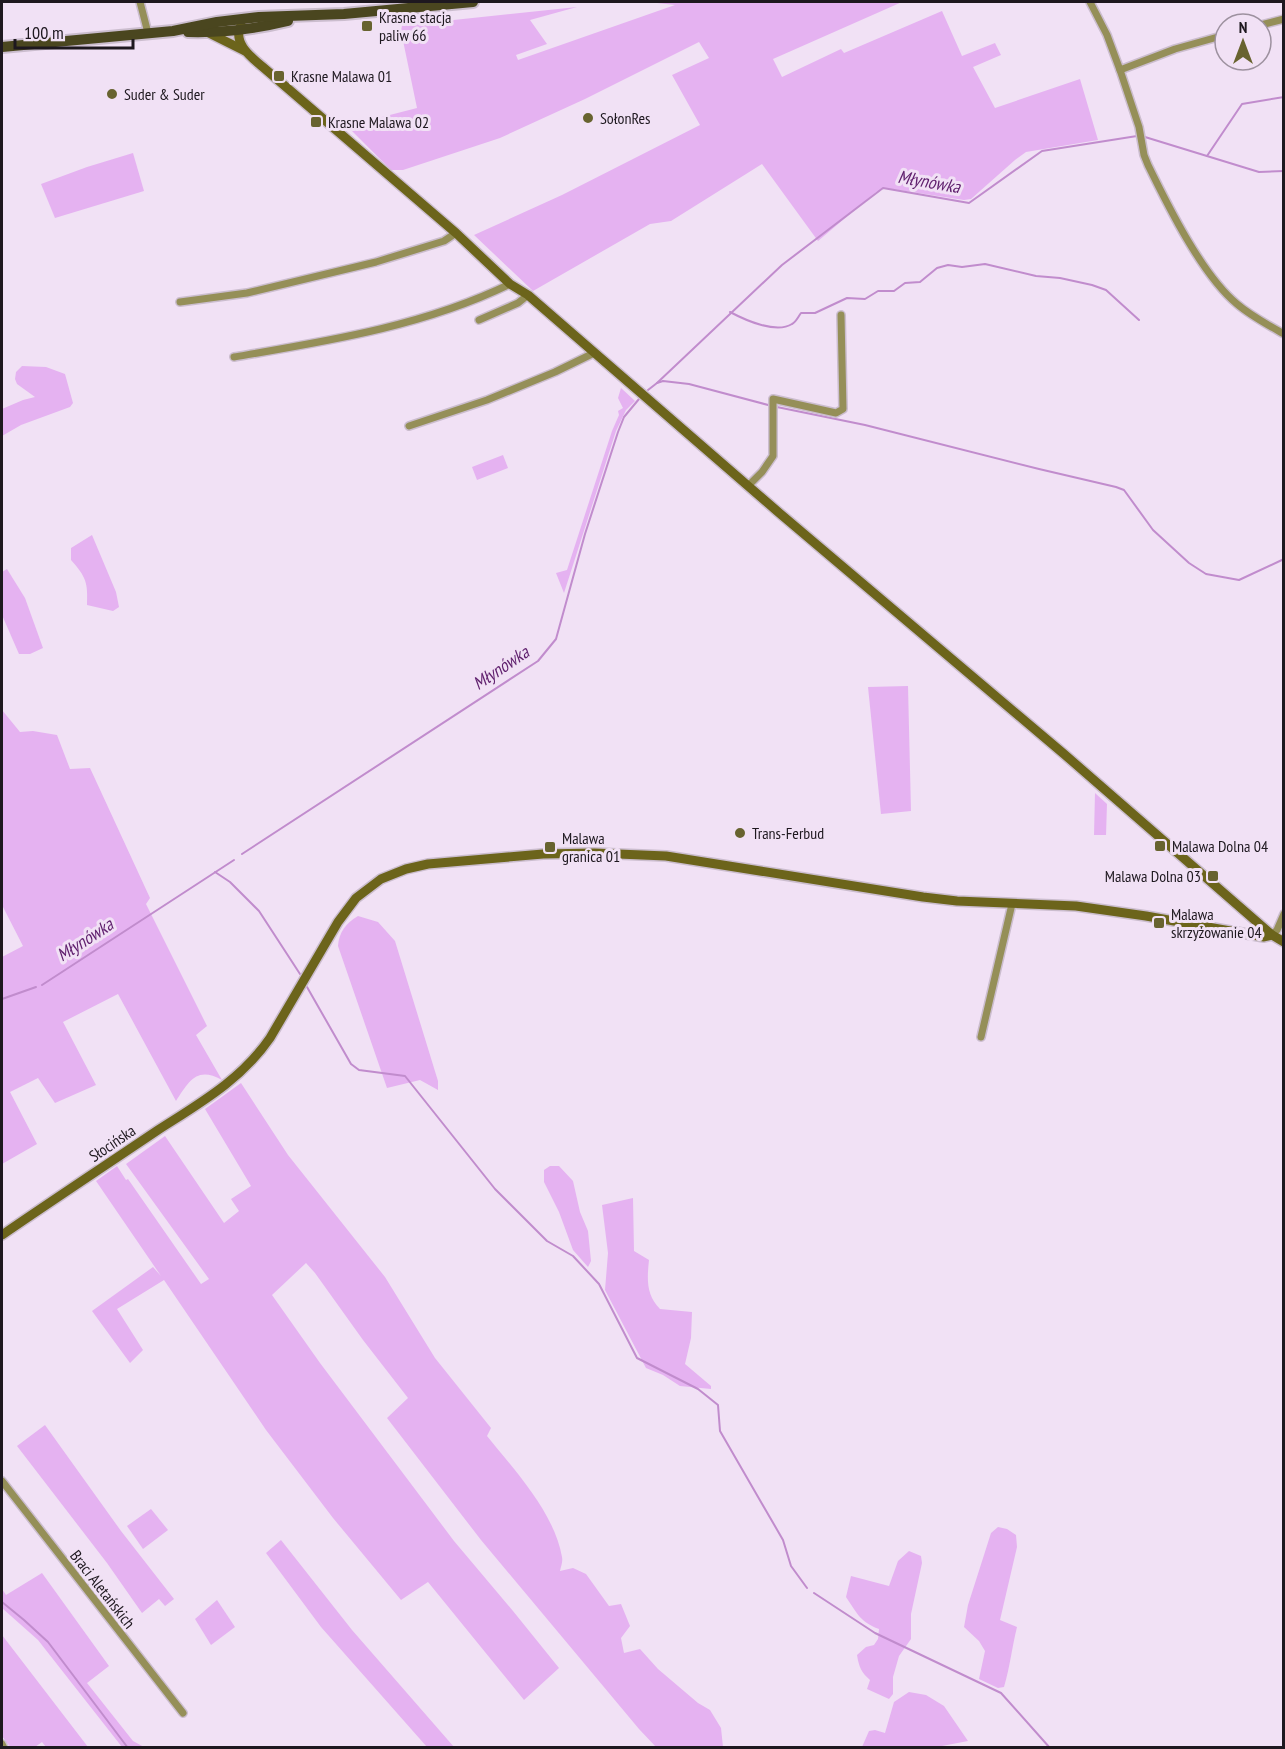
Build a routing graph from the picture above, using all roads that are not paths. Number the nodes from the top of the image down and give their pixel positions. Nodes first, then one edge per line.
1 (140, 2) edge
2 (473, 2) edge
3 (1090, 2) edge
4 (309, 16) junction
5 (250, 18) junction
6 (217, 22) junction
7 (239, 30) junction
8 (172, 31) junction
9 (148, 33) junction
10 (209, 33) junction
11 (1213, 38) edge
12 (2, 47) edge
13 (245, 51) junction
14 (1120, 70) junction
15 (456, 233) junction
16 (510, 284) junction
17 (528, 295) junction
18 (180, 302) dead end
19 (841, 315) dead end
20 (479, 320) dead end
21 (1284, 334) edge
22 (594, 353) junction
23 (234, 357) dead end
24 (409, 426) dead end
25 (748, 486) junction
26 (1012, 904) junction
27 (1284, 914) edge
28 (1272, 935) junction
29 (1284, 942) edge
30 (981, 1037) dead end
31 (2, 1235) edge
32 (2, 1481) edge
33 (183, 1713) dead end
34 (2, 1744) edge
35 (4, 1748) edge

1 - 9 street
2 - 4 main road
3 - 14 street
4 - 5 main road
4 - 7 main road
5 - 6 main road
5 - 7 street
6 - 7 street
6 - 8 main road
7 - 10 main road
7 - 13 street
8 - 9 main road
8 - 10 main road
9 - 12 main road
10 - 13 street
11 - 14 street
13 - 15 street
14 - 21 street
15 - 16 street
15 - 18 street
16 - 17 street
16 - 23 street
17 - 20 street
17 - 22 street
19 - 25 street
22 - 24 street
22 - 25 street
25 - 28 street
26 - 28 street, Słocińska
26 - 30 street
26 - 31 street, Słocińska
27 - 28 street
28 - 29 street
32 - 33 street, Braci Aletańskich
34 - 35 street

